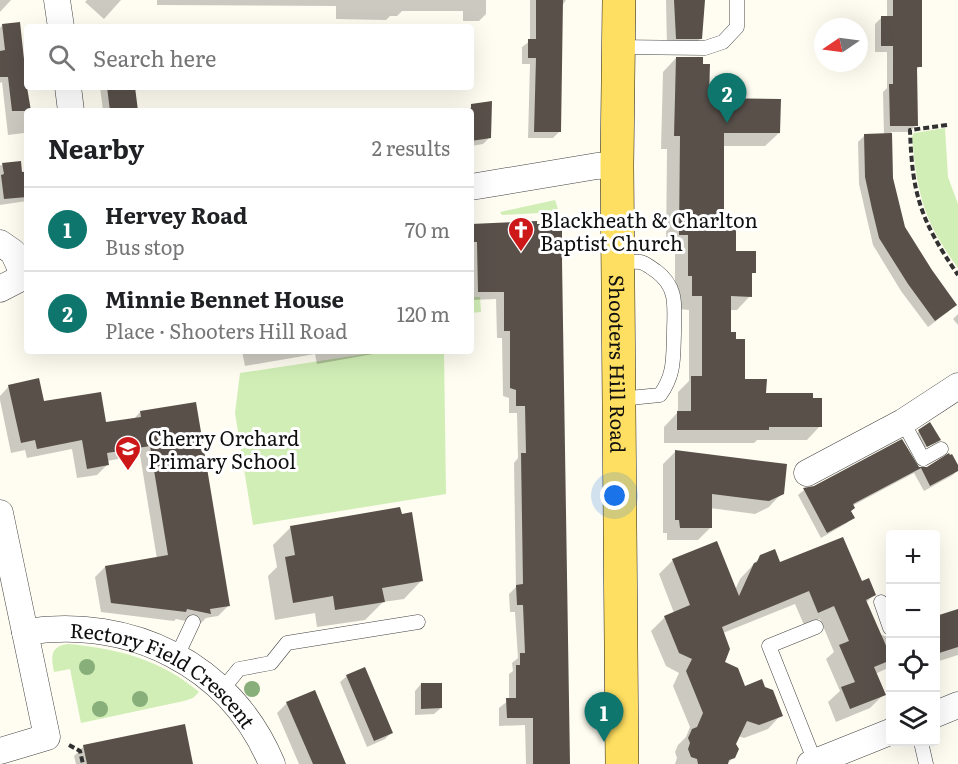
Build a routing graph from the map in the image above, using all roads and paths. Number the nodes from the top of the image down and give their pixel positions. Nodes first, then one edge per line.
1 (57, 0) edge
2 (619, 0) edge
3 (737, 0) edge
4 (61, 24) edge
5 (617, 47) junction
6 (68, 90) edge
7 (71, 108) edge
8 (947, 125) dead end
9 (616, 165) junction
10 (474, 186) edge
11 (0, 243) edge
12 (617, 263) junction
13 (24, 272) edge
14 (958, 275) edge
15 (24, 277) edge
16 (0, 289) edge
17 (958, 386) edge
18 (618, 399) junction
19 (903, 422) junction
20 (941, 449) dead end
21 (807, 474) dead end
22 (0, 513) edge
23 (881, 602) dead end
24 (886, 615) edge
25 (193, 622) dead end
26 (418, 622) dead end
27 (816, 627) dead end
28 (26, 632) junction
29 (177, 656) junction
30 (222, 690) junction
31 (958, 705) edge
32 (940, 712) edge
33 (886, 734) edge
34 (922, 746) edge
35 (0, 752) edge
36 (812, 763) edge
37 (272, 764) edge
38 (622, 764) edge
39 (926, 764) edge

1 - 4 street
2 - 5 main road, Shooters Hill Road
3 - 5 lane
5 - 9 main road, Shooters Hill Road
6 - 7 street
8 - 14 path
9 - 10 street
9 - 12 main road, Shooters Hill Road
11 - 13 street
12 - 18 main road, Shooters Hill Road
12 - 18 lane
15 - 16 street
17 - 19 street
18 - 38 main road, Shooters Hill Road
19 - 20 lane
19 - 21 street
22 - 28 street
23 - 24 lane
25 - 29 lane
26 - 30 lane
27 - 36 lane
28 - 29 street, Rectory Field Crescent
28 - 35 street
29 - 30 street, Rectory Field Crescent
30 - 37 street, Rectory Field Crescent
31 - 32 street
33 - 36 street
34 - 39 lane

